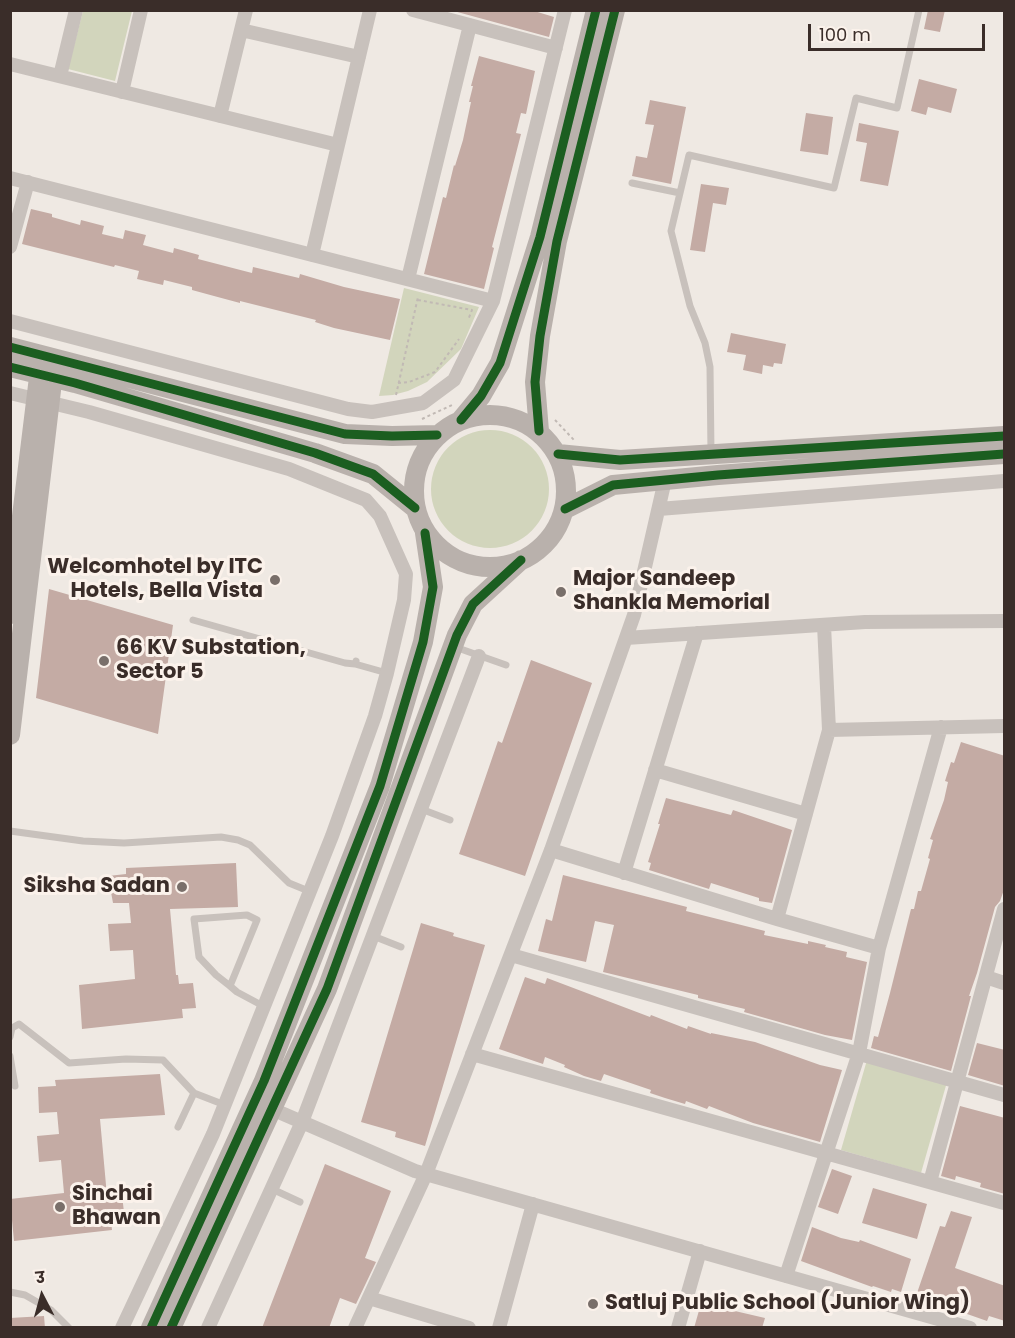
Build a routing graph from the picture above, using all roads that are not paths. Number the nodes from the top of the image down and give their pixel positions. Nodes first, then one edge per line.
1 (76, 10) edge
2 (141, 10) edge
3 (246, 10) edge
4 (370, 10) edge
5 (412, 10) edge
6 (565, 10) edge
7 (596, 10) edge
8 (615, 10) edge
9 (919, 10) edge
10 (470, 26) junction
11 (241, 30) junction
12 (556, 48) junction
13 (359, 57) junction
14 (10, 64) edge
15 (60, 76) junction
16 (122, 92) junction
17 (220, 116) junction
18 (338, 145) junction
19 (10, 178) edge
20 (28, 182) junction
21 (632, 183) dead end
22 (680, 193) junction
23 (10, 247) edge
24 (312, 255) junction
25 (408, 279) junction
26 (493, 301) junction
27 (10, 321) edge
28 (10, 347) edge
29 (47, 366) junction
30 (10, 367) edge
31 (10, 393) edge
32 (43, 401) junction
33 (348, 409) junction
34 (461, 420) junction
35 (211, 423) junction
36 (547, 425) junction
37 (345, 434) junction
38 (437, 435) junction
39 (1005, 436) edge
40 (204, 444) junction
41 (558, 454) junction
42 (1005, 454) edge
43 (711, 455) junction
44 (665, 480) junction
45 (1005, 481) edge
46 (415, 508) junction
47 (565, 509) junction
48 (659, 509) junction
49 (425, 532) junction
50 (521, 560) junction
51 (10, 614) edge
52 (193, 620) dead end
53 (1005, 621) edge
54 (824, 625) junction
55 (697, 633) junction
56 (626, 638) junction
57 (452, 646) junction
58 (479, 656) junction
59 (506, 665) dead end
60 (387, 673) junction
61 (412, 680) junction
62 (13, 688) edge
63 (1005, 726) edge
64 (941, 727) junction
65 (829, 730) junction
66 (10, 735) edge
67 (655, 770) junction
68 (396, 801) junction
69 (421, 810) junction
70 (806, 814) junction
71 (450, 820) dead end
72 (10, 831) edge
73 (551, 850) junction
74 (624, 873) junction
75 (310, 892) junction
76 (1005, 909) edge
77 (777, 919) junction
78 (373, 936) junction
79 (400, 947) dead end
80 (879, 948) junction
81 (511, 955) junction
82 (986, 977) junction
83 (1005, 982) edge
84 (230, 986) junction
85 (265, 1007) junction
86 (10, 1037) edge
87 (859, 1053) junction
88 (472, 1054) junction
89 (10, 1056) edge
90 (957, 1083) junction
91 (15, 1086) dead end
92 (194, 1093) junction
93 (1005, 1095) edge
94 (225, 1105) junction
95 (264, 1105) junction
96 (302, 1122) junction
97 (178, 1127) dead end
98 (224, 1139) junction
99 (826, 1152) junction
100 (426, 1174) junction
101 (930, 1182) junction
102 (272, 1189) junction
103 (300, 1202) dead end
104 (1005, 1203) edge
105 (533, 1204) junction
106 (700, 1251) junction
107 (786, 1276) junction
108 (10, 1292) edge
109 (369, 1298) junction
110 (940, 1323) edge
111 (69, 1328) edge
112 (122, 1328) edge
113 (151, 1328) edge
114 (171, 1328) edge
115 (208, 1328) edge
116 (355, 1328) edge
117 (469, 1328) edge
118 (499, 1328) edge
119 (678, 1328) edge
120 (970, 1328) edge

1 - 15 street
2 - 16 street
3 - 11 street
4 - 13 street
5 - 10 street
6 - 12 street
7 - 34 street
8 - 36 street
9 - 22 lane
10 - 12 street
10 - 25 street
11 - 13 street
11 - 17 street
12 - 26 street
13 - 18 street
14 - 15 street
15 - 16 street
16 - 17 street
17 - 18 street
18 - 24 street
19 - 20 street
20 - 23 street
20 - 24 street
21 - 22 lane
22 - 43 lane
24 - 25 street
25 - 26 street
26 - 33 street
27 - 33 street
28 - 29 street
29 - 30 street
29 - 32 street
29 - 35 street
29 - 37 street
31 - 32 street
32 - 40 street
32 - 51 street
32 - 62 street
33 - 37 street
34 - 36 street
34 - 38 street
35 - 40 street
35 - 46 street
36 - 41 street
37 - 38 street
38 - 46 street
39 - 43 street
40 - 60 street
41 - 43 street
41 - 47 street
42 - 44 street
44 - 47 street
44 - 48 street
45 - 48 street
46 - 49 street
47 - 50 street
48 - 56 street
49 - 50 street
49 - 61 street
50 - 57 street
52 - 60 lane
53 - 54 street
54 - 55 street
54 - 65 street
55 - 56 street
55 - 67 street
56 - 73 street
57 - 58 lane
57 - 68 street
58 - 59 lane
58 - 69 street
60 - 61 street
60 - 75 street
61 - 95 street
62 - 66 street
63 - 64 street
64 - 65 street
64 - 80 street
65 - 70 street
67 - 70 street
67 - 74 street
68 - 69 street
68 - 95 street
69 - 71 lane
69 - 78 street
70 - 77 street
72 - 75 lane
73 - 74 street
73 - 81 street
74 - 77 street
75 - 85 street
76 - 82 street
77 - 80 street
78 - 79 lane
78 - 96 street
80 - 87 street
81 - 87 street
81 - 88 street
82 - 83 street
82 - 90 street
84 - 84 lane
84 - 85 lane
85 - 94 street
86 - 92 lane
87 - 90 street
87 - 99 street
88 - 99 street
88 - 100 street
89 - 91 lane
90 - 93 street
90 - 101 street
92 - 94 lane
92 - 97 lane
94 - 98 street
95 - 96 street
95 - 98 street
95 - 114 street
96 - 100 street
96 - 102 street
98 - 112 street
98 - 113 street
99 - 101 street
99 - 107 street
100 - 105 street
100 - 109 street
101 - 104 street
102 - 103 lane
102 - 115 street
105 - 106 street
105 - 118 street
106 - 107 street
106 - 119 street
107 - 110 street
108 - 111 lane
109 - 116 street
109 - 117 street
110 - 120 street

